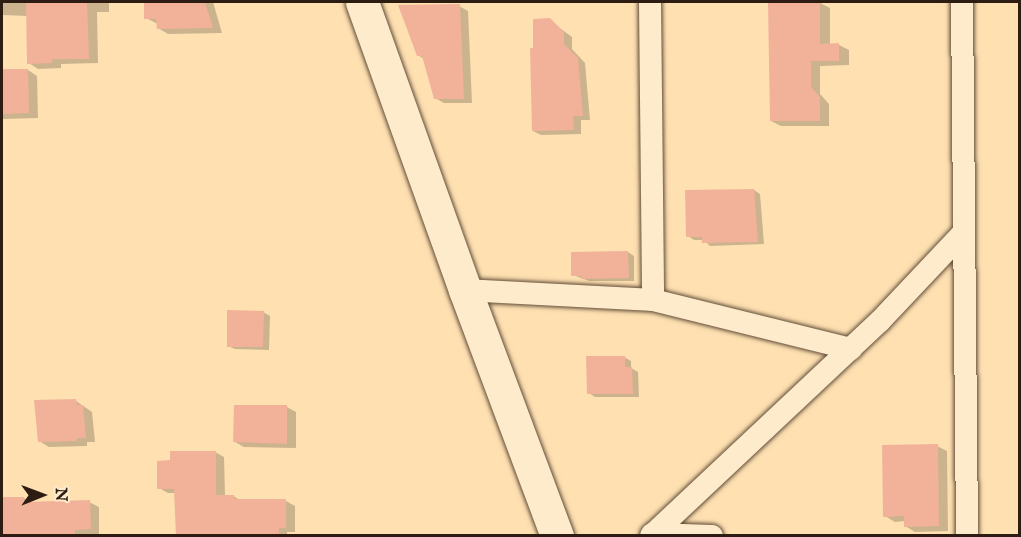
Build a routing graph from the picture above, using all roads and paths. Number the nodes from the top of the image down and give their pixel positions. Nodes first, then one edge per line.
1 (362, 2) edge
2 (650, 2) edge
3 (962, 2) edge
4 (963, 233) junction
5 (465, 290) junction
6 (653, 300) junction
7 (851, 349) junction
8 (652, 535) edge
9 (557, 536) edge
10 (712, 536) edge
11 (967, 536) edge

1 - 5 street
2 - 6 street
3 - 4 street
4 - 7 street
4 - 11 street
5 - 6 street
5 - 9 street
6 - 7 street
7 - 8 street
8 - 10 street

